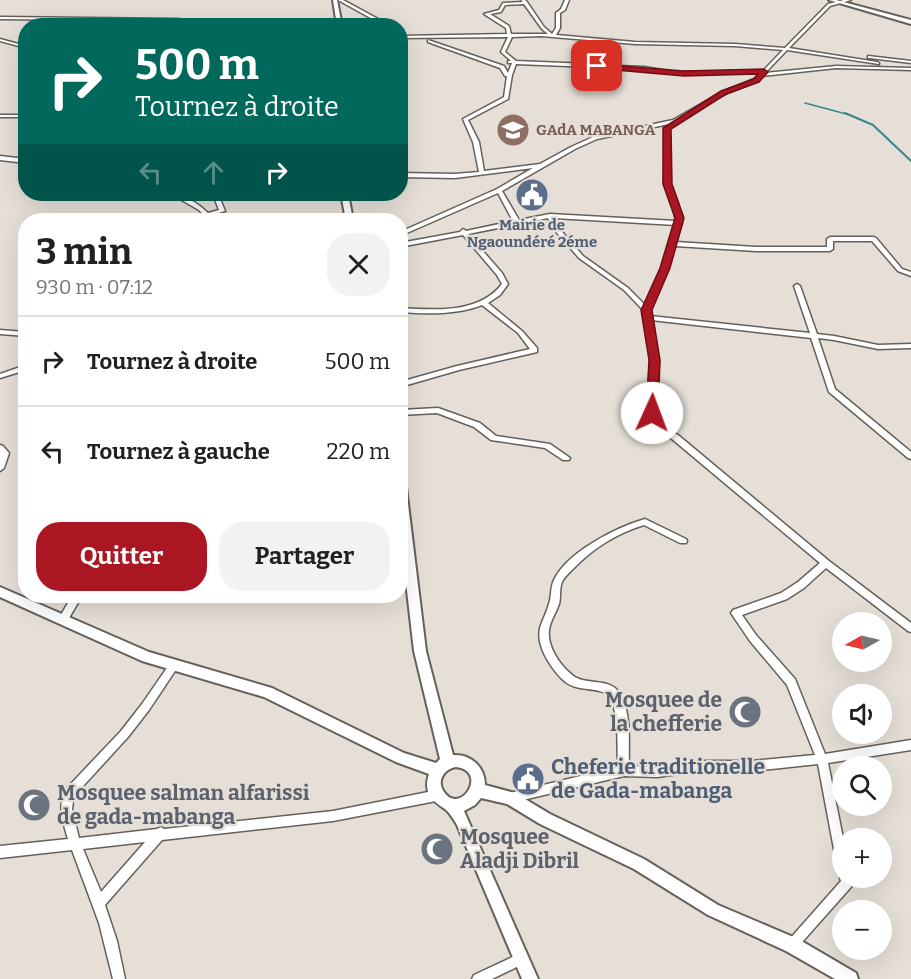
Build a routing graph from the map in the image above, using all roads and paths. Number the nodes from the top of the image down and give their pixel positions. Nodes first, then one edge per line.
1 (335, 0) edge
2 (340, 0) edge
3 (567, 0) edge
4 (831, 0) edge
5 (849, 0) edge
6 (524, 1) edge
7 (840, 3) junction
8 (0, 18) edge
9 (18, 18) edge
10 (338, 18) edge
11 (374, 18) edge
12 (911, 22) edge
13 (408, 35) edge
14 (553, 36) junction
15 (408, 37) edge
16 (412, 37) junction
17 (510, 37) junction
18 (0, 40) edge
19 (18, 45) edge
20 (786, 49) junction
21 (580, 52) dead end
22 (831, 55) junction
23 (490, 62) junction
24 (515, 62) junction
25 (911, 62) edge
26 (597, 66) junction
27 (909, 69) edge
28 (763, 73) junction
29 (507, 75) junction
30 (0, 116) edge
31 (18, 116) edge
32 (675, 121) junction
33 (0, 158) edge
34 (18, 160) edge
35 (542, 166) junction
36 (482, 173) junction
37 (408, 175) edge
38 (499, 190) junction
39 (186, 201) edge
40 (202, 213) edge
41 (550, 216) junction
42 (516, 221) junction
43 (679, 224) junction
44 (408, 230) edge
45 (463, 231) junction
46 (408, 243) edge
47 (674, 244) junction
48 (911, 274) edge
49 (798, 286) dead end
50 (482, 302) junction
51 (408, 310) edge
52 (647, 314) junction
53 (0, 332) edge
54 (18, 333) edge
55 (815, 337) junction
56 (911, 346) edge
57 (18, 370) edge
58 (0, 376) edge
59 (408, 383) edge
60 (408, 412) edge
61 (0, 448) edge
62 (911, 456) edge
63 (566, 458) dead end
64 (0, 468) edge
65 (683, 541) dead end
66 (408, 548) edge
67 (826, 563) junction
68 (0, 592) edge
69 (18, 600) edge
70 (25, 603) edge
71 (73, 603) edge
72 (63, 620) junction
73 (911, 628) edge
74 (174, 665) junction
75 (911, 745) edge
76 (822, 759) junction
77 (443, 766) junction
78 (624, 771) junction
79 (477, 790) junction
80 (435, 793) junction
81 (510, 798) junction
82 (451, 804) junction
83 (836, 828) edge
84 (161, 833) junction
85 (77, 842) junction
86 (0, 852) edge
87 (843, 888) edge
88 (99, 903) junction
89 (792, 945) junction
90 (521, 959) junction
91 (119, 979) edge
92 (478, 979) edge
93 (530, 979) edge
94 (850, 979) edge

1 - 10 street
2 - 11 street
3 - 14 street
4 - 7 street
5 - 7 street
6 - 14 street
6 - 17 street
7 - 12 street
7 - 20 street
8 - 9 street
13 - 16 street
14 - 17 street
14 - 20 street
15 - 16 street
16 - 17 street
16 - 23 street
17 - 24 street
18 - 19 street
20 - 22 street
20 - 28 street
21 - 26 street
22 - 25 street
22 - 27 street
23 - 24 street
23 - 29 street
24 - 26 street
24 - 29 street
26 - 28 street
27 - 28 street
28 - 32 street
29 - 36 street
30 - 31 street
32 - 35 street
32 - 43 street
33 - 34 street
35 - 36 street
35 - 38 street
36 - 37 street
38 - 42 street
38 - 44 street
39 - 40 street
41 - 42 street
41 - 43 street
41 - 52 street
42 - 45 street
43 - 47 street
45 - 46 street
45 - 50 street
47 - 48 street
47 - 52 street
49 - 55 street
50 - 51 street
50 - 59 street
52 - 55 street
52 - 67 street
53 - 54 street
55 - 56 street
55 - 62 street
57 - 58 street
60 - 63 street
61 - 64 street
65 - 78 street
66 - 77 street
67 - 73 street
67 - 76 street
68 - 69 street
70 - 72 street
71 - 72 street
72 - 74 street
74 - 77 street
74 - 85 street
75 - 76 street
76 - 78 street
76 - 83 street
77 - 79 street
77 - 80 street
78 - 81 street
79 - 81 street
79 - 82 street
80 - 82 street
80 - 84 street
81 - 89 street
82 - 90 street
84 - 85 street
84 - 88 street
85 - 86 street
85 - 88 street
87 - 89 street
88 - 91 street
89 - 94 street
90 - 92 street
90 - 93 street

